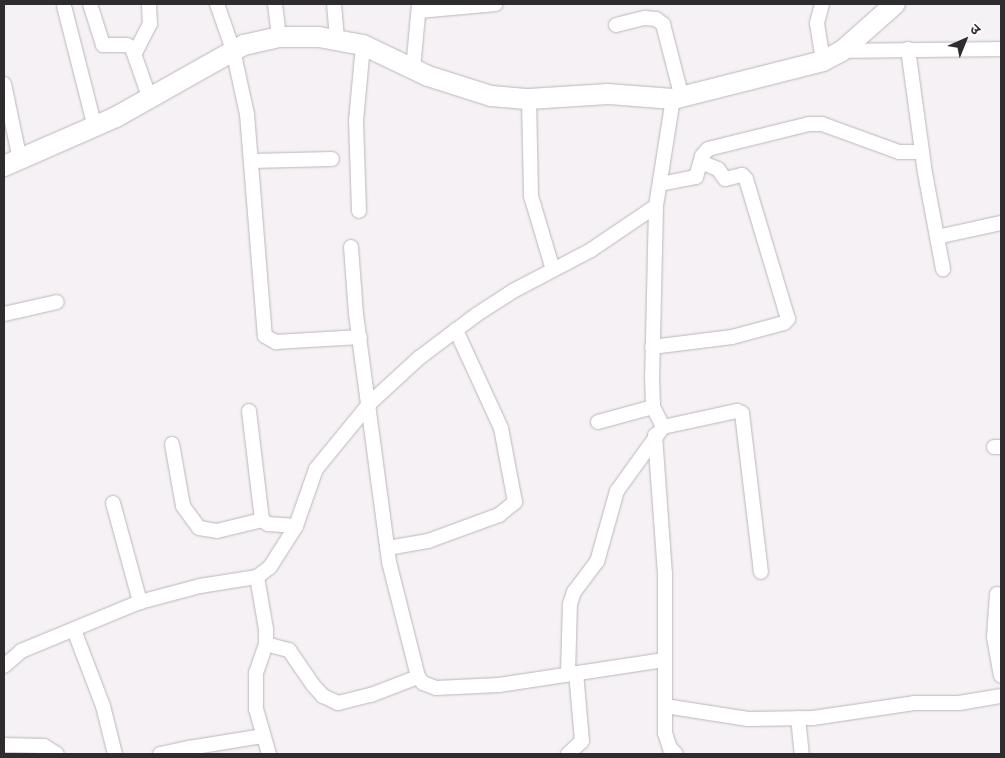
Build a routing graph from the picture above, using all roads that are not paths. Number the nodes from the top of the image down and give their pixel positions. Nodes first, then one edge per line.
1 (90, 4) edge
2 (149, 4) edge
3 (216, 4) edge
4 (275, 4) edge
5 (334, 4) edge
6 (496, 4) edge
7 (822, 4) edge
8 (895, 4) edge
9 (64, 6) dead end
10 (419, 7) edge
11 (616, 25) dead end
12 (279, 36) junction
13 (337, 40) junction
14 (363, 45) junction
15 (908, 49) junction
16 (1001, 49) edge
17 (233, 50) junction
18 (842, 51) junction
19 (135, 53) junction
20 (822, 61) junction
21 (413, 69) junction
22 (4, 84) edge
23 (678, 98) junction
24 (150, 99) junction
25 (529, 100) junction
26 (95, 128) junction
27 (922, 152) junction
28 (332, 159) dead end
29 (252, 161) junction
30 (701, 162) junction
31 (12, 163) edge
32 (660, 184) junction
33 (656, 206) junction
34 (359, 211) dead end
35 (1001, 223) edge
36 (937, 237) junction
37 (351, 247) dead end
38 (943, 269) dead end
39 (553, 270) junction
40 (57, 302) dead end
41 (4, 314) edge
42 (456, 330) junction
43 (360, 338) junction
44 (652, 347) junction
45 (370, 403) junction
46 (653, 407) junction
47 (249, 411) dead end
48 (598, 422) dead end
49 (659, 431) junction
50 (172, 444) dead end
51 (113, 503) dead end
52 (262, 520) junction
53 (296, 526) junction
54 (388, 548) junction
55 (761, 572) dead end
56 (257, 577) junction
57 (997, 594) dead end
58 (140, 602) junction
59 (74, 630) junction
60 (266, 644) junction
61 (664, 660) junction
62 (4, 666) edge
63 (572, 674) junction
64 (1001, 675) edge
65 (418, 677) junction
66 (1001, 696) edge
67 (665, 706) junction
68 (798, 718) junction
69 (262, 736) junction
70 (4, 745) edge
71 (189, 751) edge
72 (57, 754) edge
73 (115, 754) edge
74 (160, 754) edge
75 (269, 754) edge
76 (568, 754) edge
77 (676, 754) edge
78 (802, 754) edge

1 - 19 street
2 - 19 street
3 - 17 street
4 - 12 street
5 - 13 street
6 - 10 street
7 - 20 street
8 - 18 main road
9 - 26 street
10 - 21 street
11 - 23 street
12 - 13 main road
12 - 17 main road
13 - 14 main road
14 - 21 main road
14 - 34 street
15 - 16 street
15 - 18 street
15 - 27 street
17 - 24 main road
17 - 29 street
18 - 20 main road
19 - 24 street
20 - 23 main road
21 - 25 main road
22 - 31 street
23 - 25 main road
23 - 32 street
24 - 26 main road
25 - 39 street
26 - 31 main road
27 - 30 street
27 - 36 street
28 - 29 street
29 - 43 street
30 - 32 street
30 - 44 street
32 - 33 street
33 - 39 street
33 - 44 street
35 - 36 street
36 - 38 street
37 - 43 street
39 - 42 street
40 - 41 street
42 - 45 street
42 - 54 street
43 - 45 street
44 - 46 street
45 - 53 street
45 - 54 street
46 - 48 street
46 - 49 street
47 - 52 street
49 - 55 street
49 - 61 street
49 - 63 street
50 - 52 street
51 - 58 street
52 - 53 street
53 - 56 street
54 - 65 street
56 - 58 street
56 - 60 street
57 - 64 street
58 - 59 street
59 - 62 street
59 - 73 street
60 - 65 street
60 - 69 street
61 - 63 street
61 - 67 street
63 - 65 street
63 - 76 street
66 - 68 street
67 - 68 street
67 - 77 street
68 - 78 street
69 - 71 street
69 - 75 street
70 - 72 street
71 - 74 street

